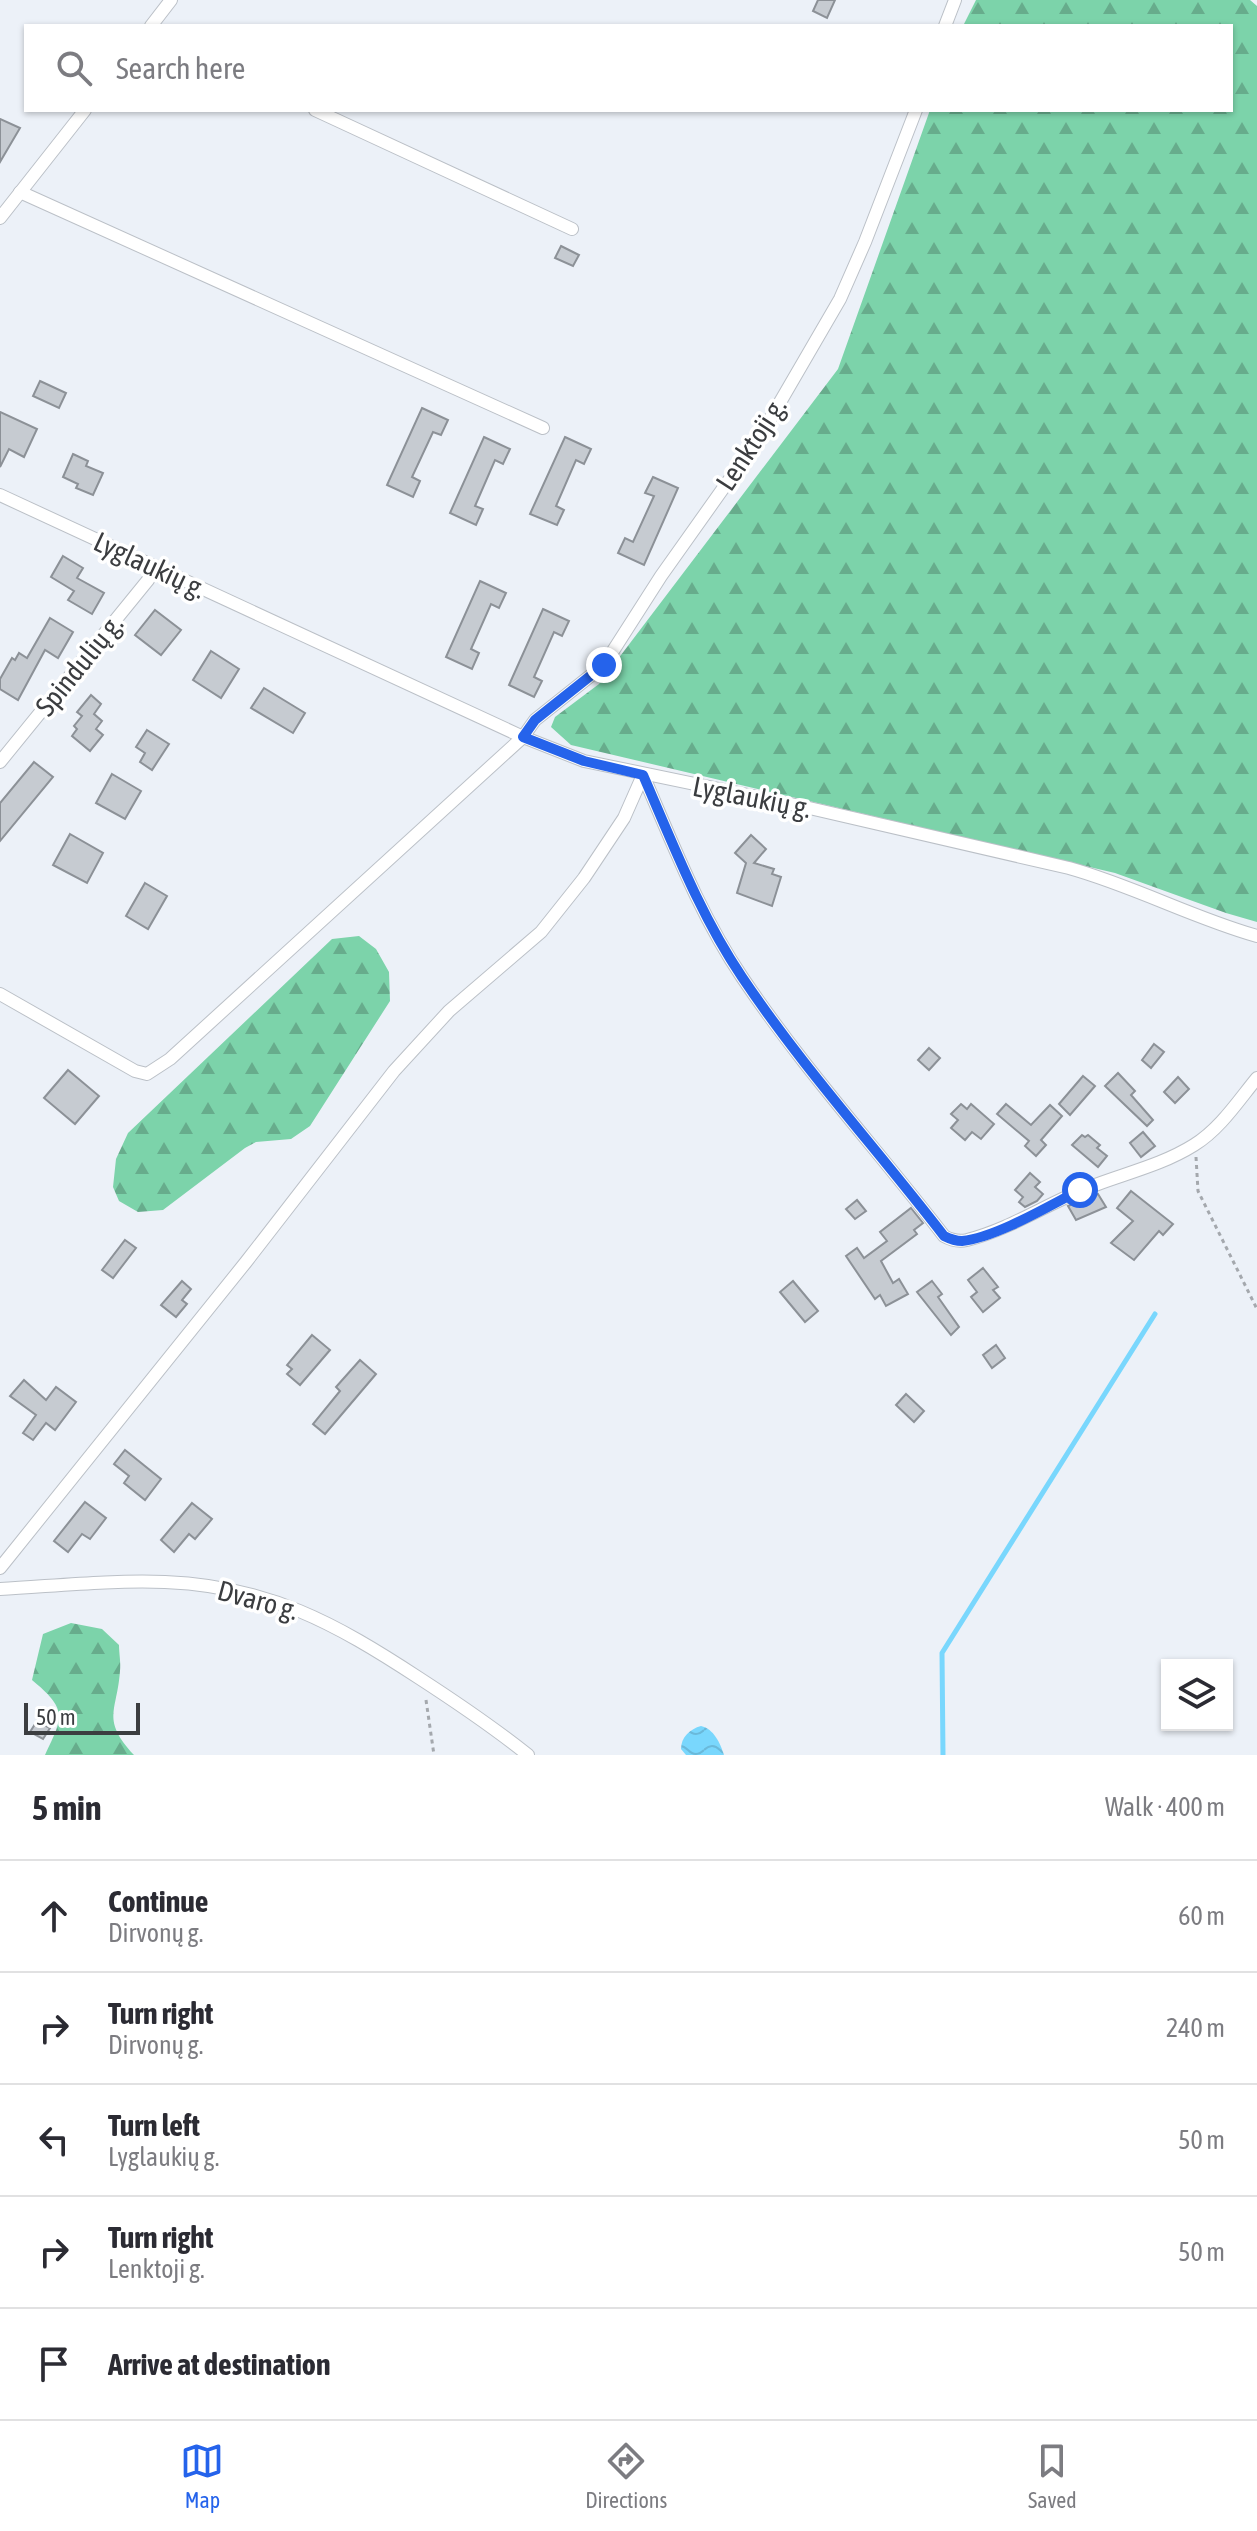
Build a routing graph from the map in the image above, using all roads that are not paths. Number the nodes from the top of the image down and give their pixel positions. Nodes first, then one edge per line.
1 (171, 0) edge
2 (955, 0) edge
3 (153, 24) edge
4 (946, 24) edge
5 (83, 112) edge
6 (319, 112) edge
7 (915, 112) edge
8 (20, 192) junction
9 (0, 218) edge
10 (572, 229) dead end
11 (543, 428) dead end
12 (0, 495) edge
13 (155, 566) junction
14 (523, 737) junction
15 (0, 762) edge
16 (643, 775) junction
17 (1257, 936) edge
18 (0, 994) edge
19 (1257, 1078) edge
20 (0, 1568) edge
21 (0, 1589) edge
22 (528, 1755) edge

1 - 3 street
2 - 4 street
5 - 8 street
6 - 10 street
7 - 14 street, Lenktoji g.
8 - 9 street
8 - 11 street
12 - 13 street, Lyglaukių g.
13 - 14 street, Lyglaukių g.
13 - 15 street, Spindulių g.
14 - 16 street, Lyglaukių g.
14 - 18 street, Lenktoji g.
16 - 17 street, Lyglaukių g.
16 - 19 street
16 - 20 street
21 - 22 street, Dvaro g.

